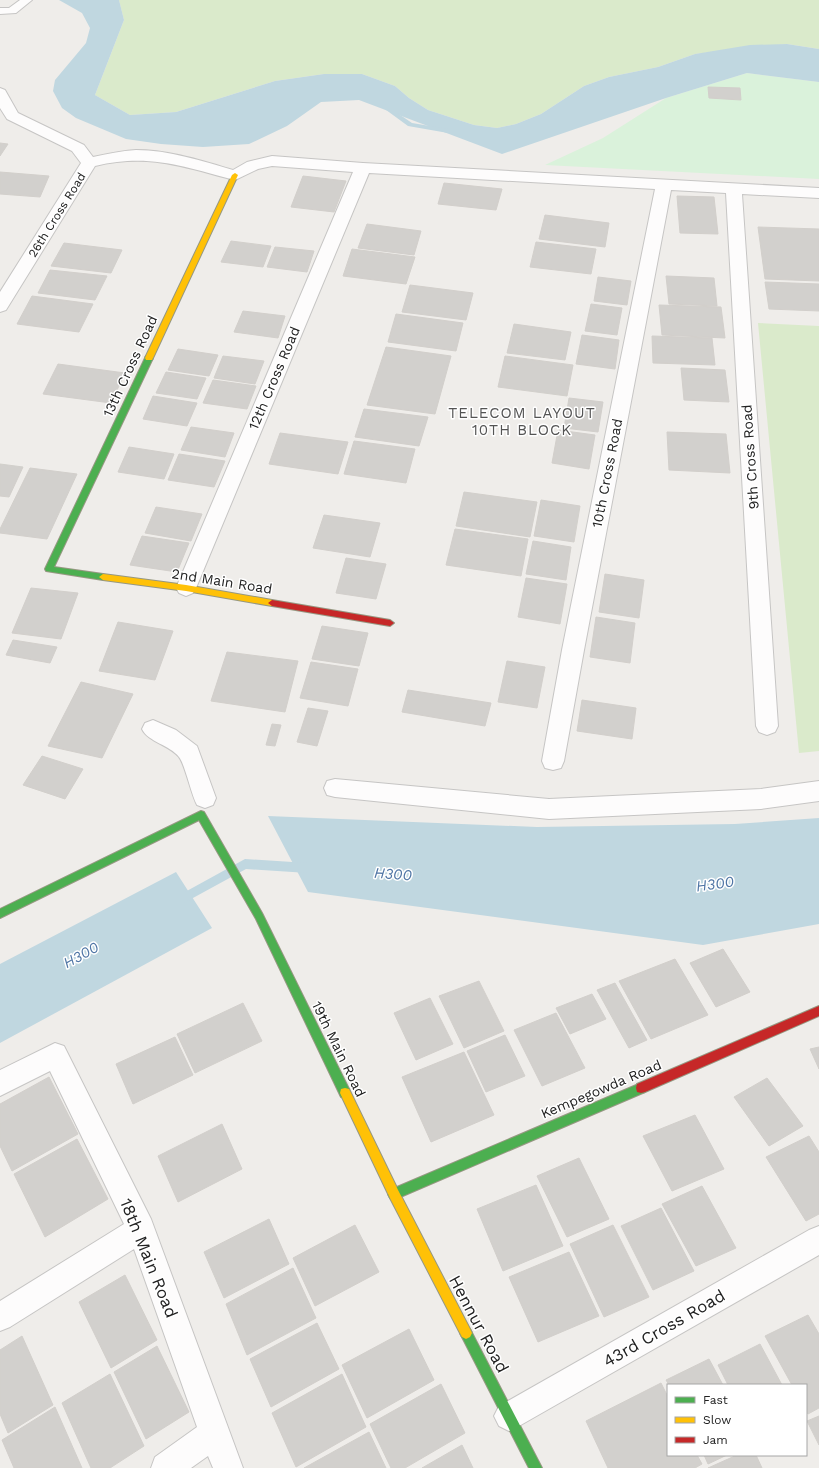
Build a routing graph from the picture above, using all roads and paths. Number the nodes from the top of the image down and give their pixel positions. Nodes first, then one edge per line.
1 (27, 0) edge
2 (0, 11) edge
3 (0, 93) edge
4 (89, 162) junction
5 (363, 168) junction
6 (235, 174) junction
7 (664, 185) junction
8 (734, 189) junction
9 (819, 193) edge
10 (0, 306) edge
11 (49, 570) joint
12 (186, 588) junction
13 (390, 623) dead end
14 (767, 726) dead end
15 (153, 729) dead end
16 (553, 761) dead end
17 (335, 788) dead end
18 (819, 791) edge
19 (205, 798) dead end
20 (0, 914) edge
21 (819, 1011) edge
22 (0, 1084) edge
23 (394, 1194) junction
24 (141, 1229) junction
25 (819, 1240) edge
26 (0, 1317) edge
27 (509, 1416) junction
28 (214, 1433) junction
29 (166, 1468) edge
30 (228, 1468) edge
31 (536, 1468) edge

1 - 2 lane
3 - 4 street, 26th Cross Road
4 - 6 street
4 - 10 street, 26th Cross Road
5 - 6 street
5 - 7 street
5 - 12 street, 12th Cross Road
6 - 11 street, 13th Cross Road
7 - 8 street
7 - 16 street, 10th Cross Road
8 - 9 street
8 - 14 street, 9th Cross Road
11 - 12 street, 2nd Main Road
12 - 13 street, 2nd Main Road
15 - 19 street
17 - 18 street
20 - 23 street, 19th Main Road
21 - 23 street, Kempegowda Road
22 - 24 street, 18th Main Road
23 - 27 street, Hennur Road
24 - 26 street
24 - 28 street, 18th Main Road
25 - 27 street, 43rd Cross Road
27 - 31 street, Hennur Road
28 - 29 street
28 - 30 street, 18th Main Road

